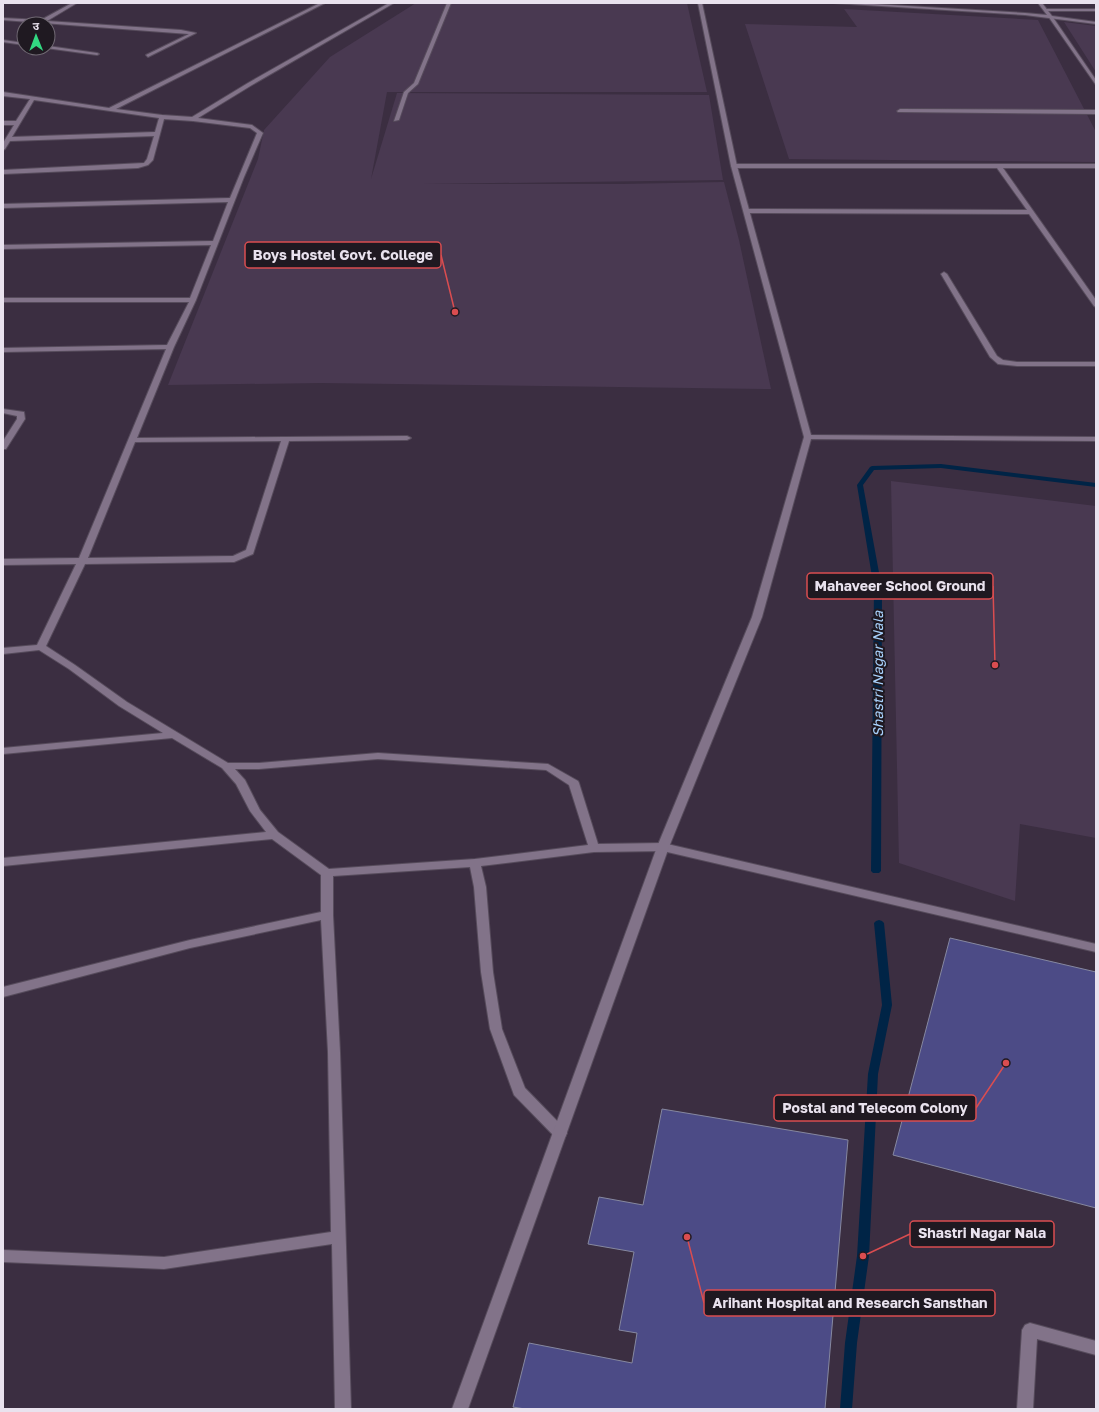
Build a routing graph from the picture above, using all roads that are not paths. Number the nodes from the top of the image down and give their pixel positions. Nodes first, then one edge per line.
1 (75, 3) edge
2 (323, 3) edge
3 (392, 3) edge
4 (449, 3) edge
5 (700, 3) edge
6 (835, 3) edge
7 (1040, 3) edge
8 (1045, 10) junction
9 (1096, 10) edge
10 (52, 16) edge
11 (1050, 17) junction
12 (3, 19) edge
13 (16, 20) edge
14 (56, 23) edge
15 (1096, 23) edge
16 (3, 41) edge
17 (16, 43) edge
18 (56, 48) edge
19 (97, 54) dead end
20 (148, 56) dead end
21 (1096, 84) edge
22 (3, 94) edge
23 (33, 98) junction
24 (111, 109) junction
25 (900, 111) dead end
26 (1096, 112) edge
27 (162, 117) junction
28 (193, 119) junction
29 (396, 120) dead end
30 (3, 123) edge
31 (18, 123) junction
32 (157, 134) junction
33 (8, 139) junction
34 (3, 148) edge
35 (734, 166) junction
36 (999, 166) junction
37 (1096, 166) edge
38 (3, 172) edge
39 (233, 200) junction
40 (3, 206) edge
41 (747, 211) junction
42 (1031, 212) junction
43 (215, 243) junction
44 (3, 247) edge
45 (944, 274) dead end
46 (3, 300) edge
47 (193, 300) junction
48 (1096, 305) edge
49 (170, 347) junction
50 (3, 350) edge
51 (1096, 364) edge
52 (3, 411) edge
53 (808, 436) junction
54 (286, 438) junction
55 (407, 438) dead end
56 (1096, 439) edge
57 (132, 440) junction
58 (3, 447) edge
59 (82, 561) junction
60 (3, 562) edge
61 (40, 647) junction
62 (3, 651) edge
63 (173, 735) junction
64 (3, 751) edge
65 (226, 766) junction
66 (274, 835) junction
67 (663, 847) junction
68 (594, 848) junction
69 (3, 862) edge
70 (475, 863) junction
71 (327, 873) junction
72 (327, 915) junction
73 (1096, 948) edge
74 (3, 992) edge
75 (560, 1133) junction
76 (338, 1237) junction
77 (3, 1256) edge
78 (1096, 1348) edge
79 (343, 1409) edge
80 (460, 1409) edge
81 (1025, 1409) edge

1 - 10 street
2 - 24 street
3 - 28 street
4 - 29 street
5 - 35 street
6 - 11 street
7 - 8 street
8 - 9 street
8 - 11 street
11 - 15 street
11 - 21 street
12 - 13 street
14 - 20 street
16 - 17 street
18 - 19 street
22 - 23 street
23 - 24 street
23 - 31 street
24 - 27 street
25 - 26 street
27 - 28 street
27 - 32 street
28 - 39 street
30 - 31 street
31 - 33 street
32 - 33 street
32 - 38 street
33 - 34 street
35 - 36 street
35 - 41 street
36 - 37 street
36 - 42 street
39 - 40 street
39 - 43 street
41 - 42 street
41 - 53 street
42 - 48 street
43 - 44 street
43 - 47 street
45 - 51 street
46 - 47 street
47 - 49 street
49 - 50 street
49 - 57 street
52 - 58 street
53 - 56 street
53 - 67 street
54 - 55 street
54 - 57 street
54 - 59 street
57 - 59 street
59 - 60 street
59 - 61 street
61 - 62 street
61 - 63 street
63 - 64 street
63 - 65 street
65 - 66 street
65 - 68 street
66 - 69 street
66 - 71 street
67 - 68 street
67 - 73 street
67 - 75 street
68 - 70 street
70 - 71 street
70 - 75 street
71 - 72 street
72 - 74 street
72 - 76 street
75 - 80 street
76 - 77 street
76 - 79 street
78 - 81 street

